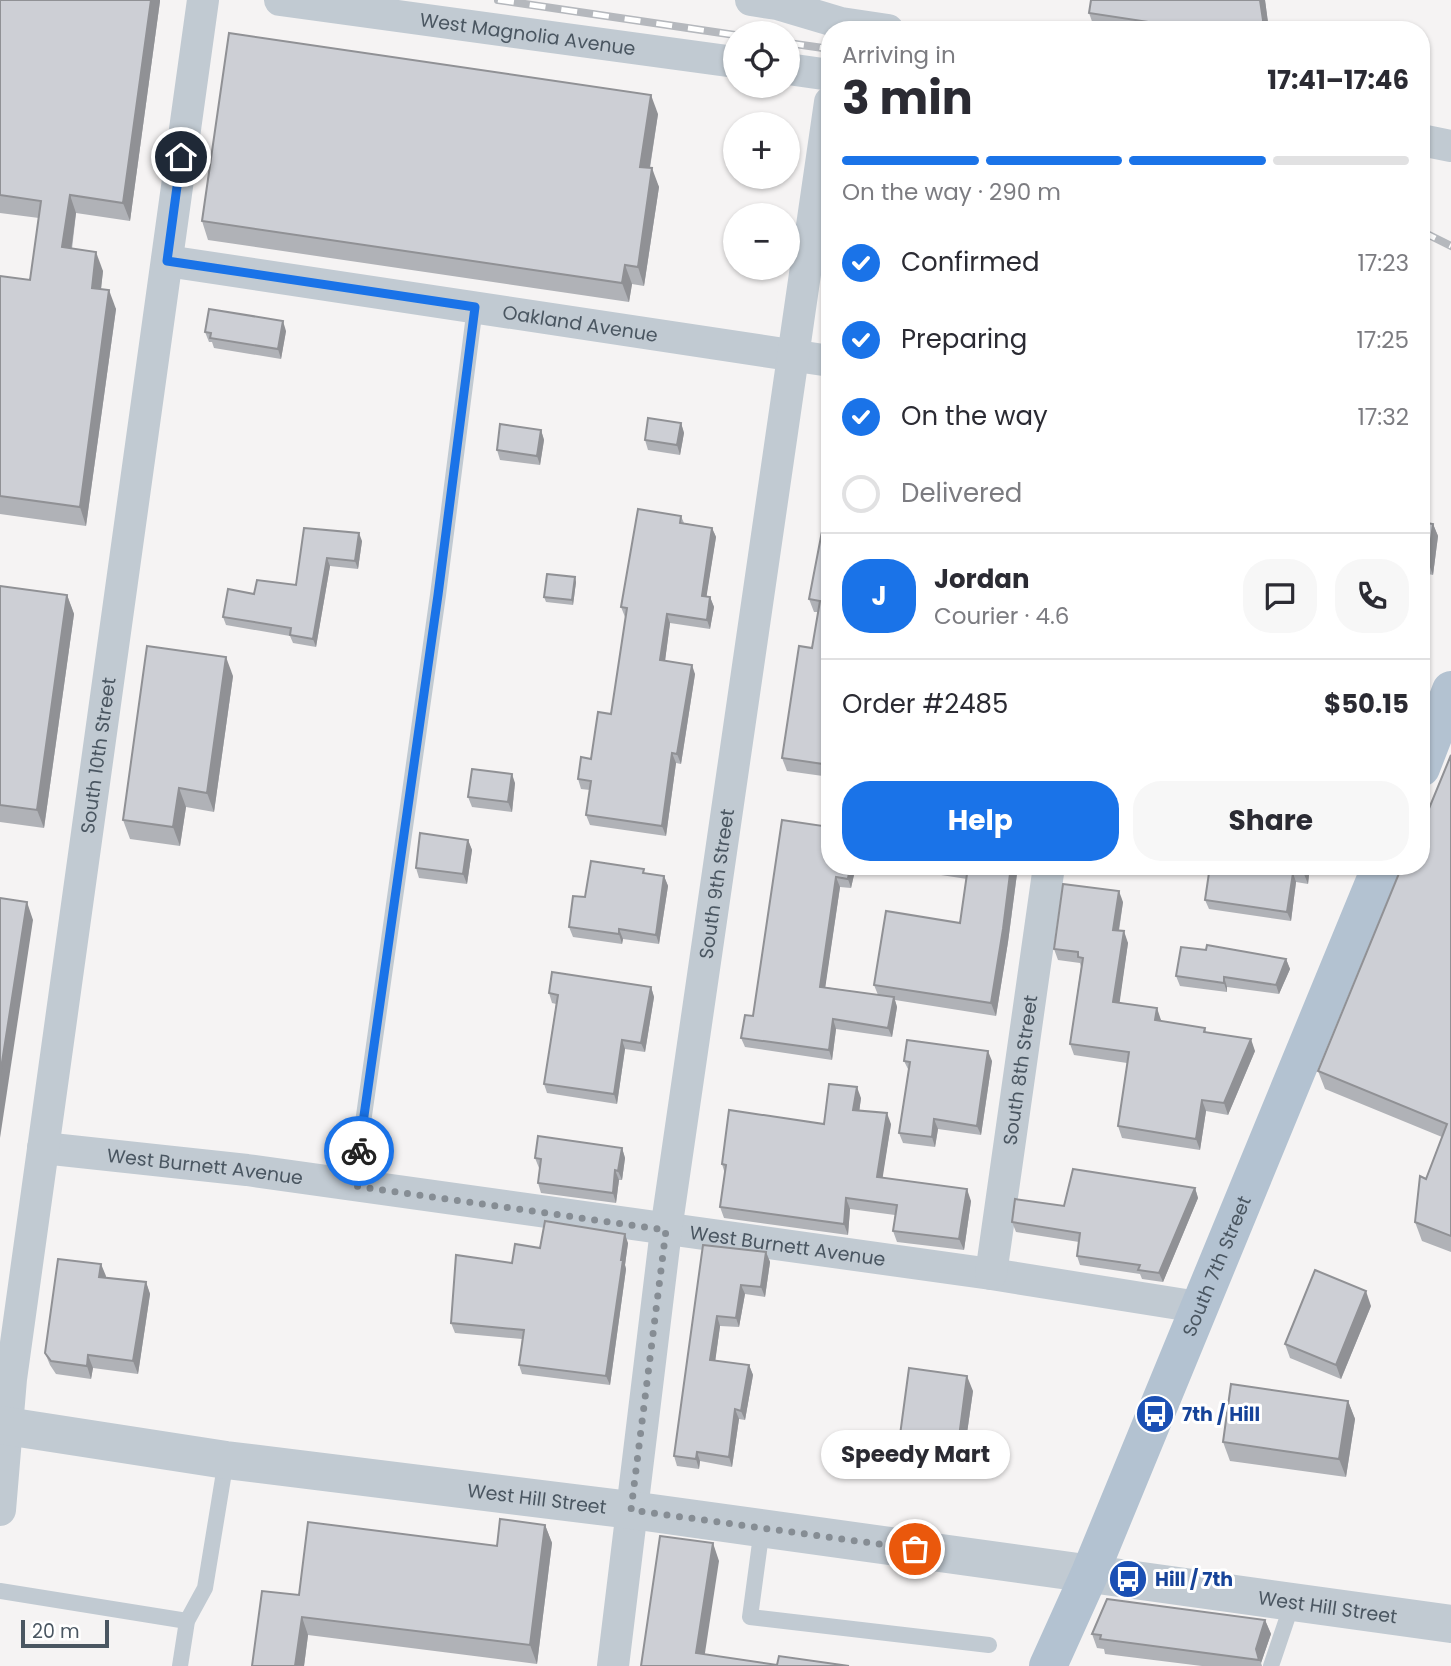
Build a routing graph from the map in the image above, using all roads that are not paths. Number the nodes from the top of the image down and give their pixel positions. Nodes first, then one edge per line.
1 (203, 0) edge
2 (280, 0) edge
3 (764, 1) edge
4 (825, 21) edge
5 (723, 60) edge
6 (800, 71) edge
7 (821, 74) edge
8 (1430, 142) edge
9 (1451, 146) edge
10 (821, 162) edge
11 (167, 261) junction
12 (475, 307) junction
13 (792, 355) junction
14 (821, 360) edge
15 (1451, 690) edge
16 (1430, 745) edge
17 (1048, 875) edge
18 (1377, 875) edge
19 (43, 1148) junction
20 (355, 1186) junction
21 (666, 1230) junction
22 (991, 1274) junction
23 (1198, 1307) junction
24 (4, 1426) edge
25 (226, 1460) junction
26 (0, 1510) edge
27 (631, 1510) junction
28 (762, 1528) junction
29 (1090, 1573) junction
30 (0, 1591) edge
31 (1293, 1601) junction
32 (187, 1621) junction
33 (1451, 1624) edge
34 (989, 1646) dead end
35 (180, 1666) edge
36 (613, 1666) edge
37 (1048, 1666) edge
38 (1271, 1666) edge

1 - 11 street, South 10th Street
2 - 5 street, West Magnolia Avenue
3 - 4 street
6 - 7 street
8 - 9 street
10 - 13 street, South 9th Street
11 - 12 street, Oakland Avenue
11 - 19 street, South 10th Street
12 - 13 street, Oakland Avenue
12 - 20 lane
13 - 14 street, Oakland Avenue
13 - 21 street, South 9th Street
15 - 16 main road
17 - 22 street, South 8th Street
18 - 23 main road, South 7th Street
19 - 20 street, West Burnett Avenue
19 - 24 street, South 10th Street
20 - 21 street, West Burnett Avenue
21 - 22 street, West Burnett Avenue
21 - 27 street, South 9th Street
22 - 23 street, West Burnett Avenue
23 - 29 main road, South 7th Street
24 - 25 street, West Hill Street
24 - 26 street, South 10th Street
25 - 27 street, West Hill Street
25 - 32 lane
27 - 28 street, West Hill Street
27 - 36 street, South 9th Street
28 - 29 street, West Hill Street
28 - 34 lane
29 - 31 street, West Hill Street
29 - 37 main road, South 7th Street
30 - 32 lane
31 - 33 street, West Hill Street
31 - 38 lane
32 - 35 lane

